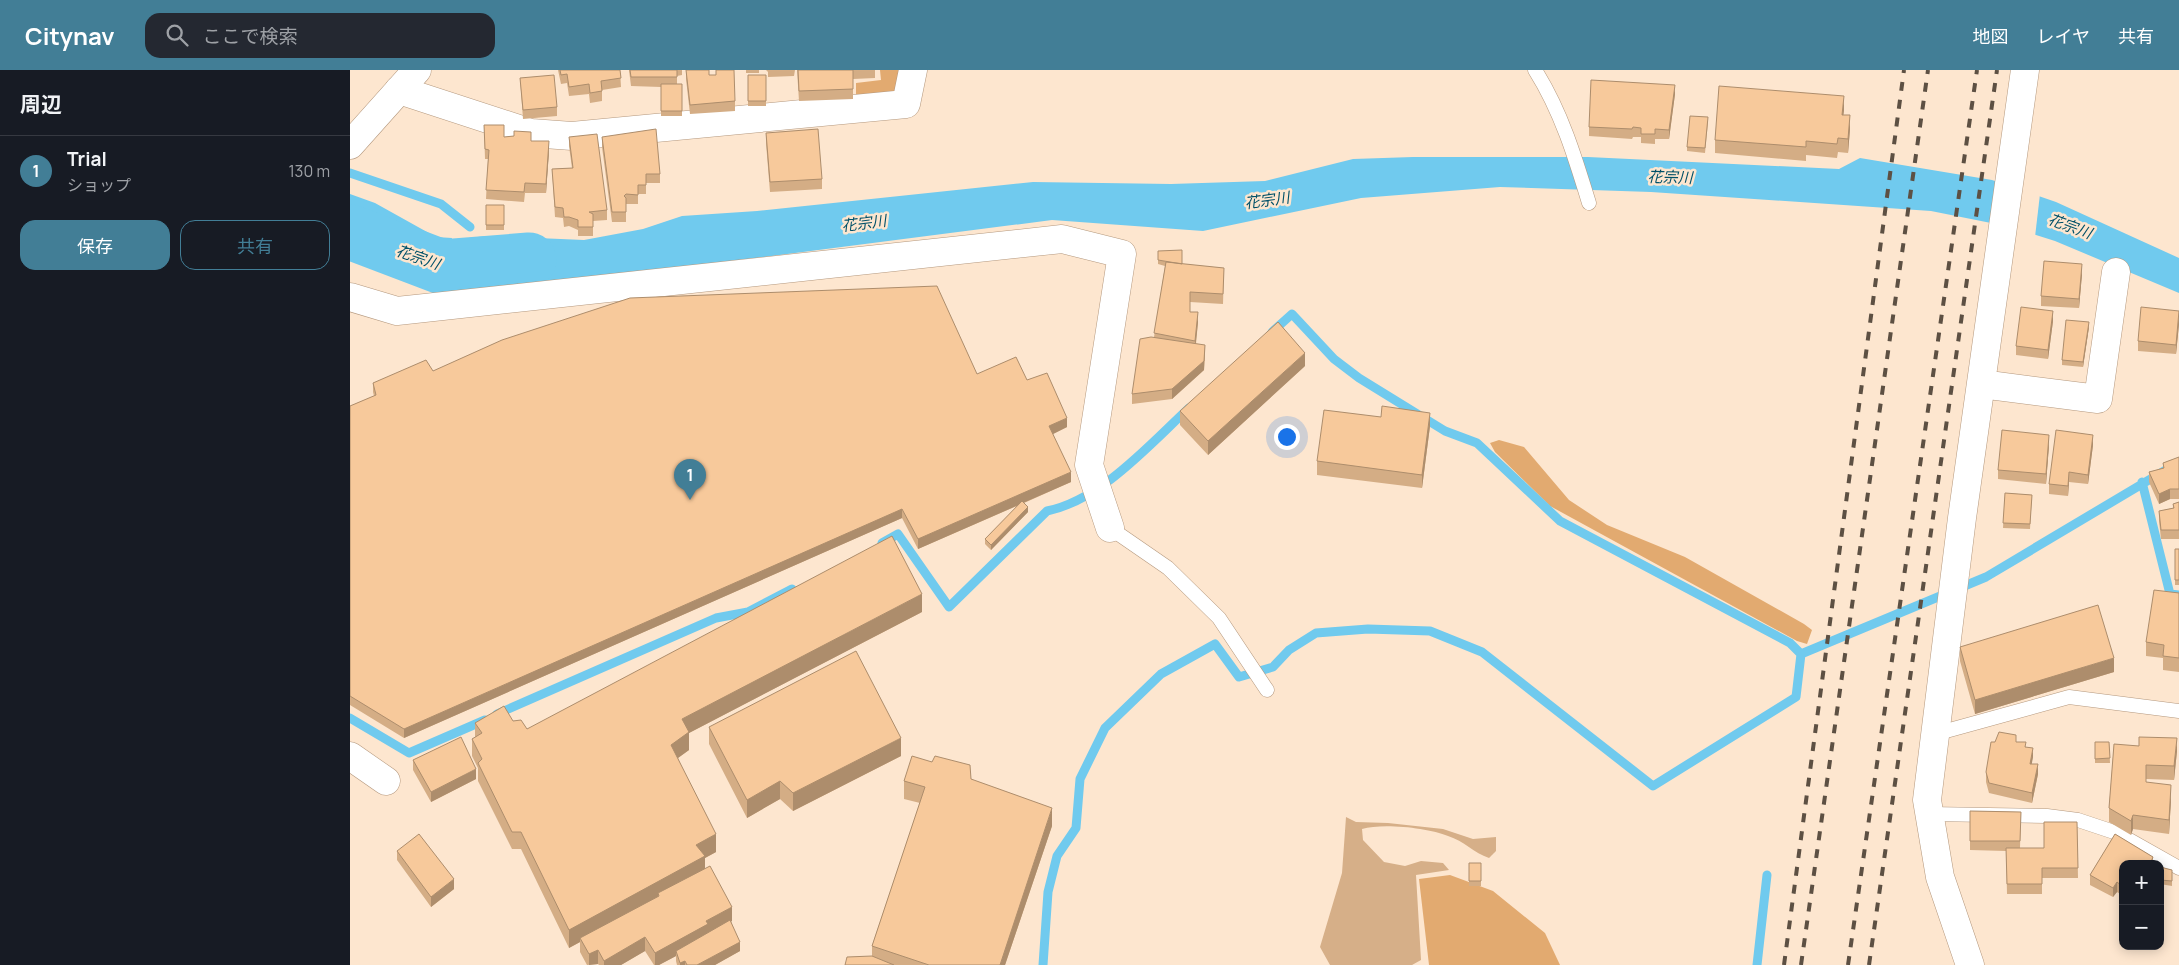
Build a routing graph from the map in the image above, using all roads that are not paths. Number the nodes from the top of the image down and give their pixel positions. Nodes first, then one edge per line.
1 (417, 70) edge
2 (913, 70) edge
3 (1535, 70) edge
4 (2025, 70) edge
5 (399, 90) junction
6 (350, 146) edge
7 (1589, 204) dead end
8 (2116, 272) dead end
9 (350, 297) edge
10 (1981, 384) junction
11 (1110, 528) joint
12 (1266, 690) dead end
13 (2179, 711) edge
14 (1935, 734) junction
15 (350, 756) edge
16 (386, 781) dead end
17 (1929, 814) junction
18 (2179, 868) edge
19 (1970, 965) edge

1 - 5 street
2 - 5 street
3 - 7 lane
4 - 10 street
5 - 6 street
8 - 10 street
9 - 11 street
10 - 14 street
11 - 12 lane
13 - 14 lane
14 - 17 street
15 - 16 street
17 - 18 lane
17 - 19 street

